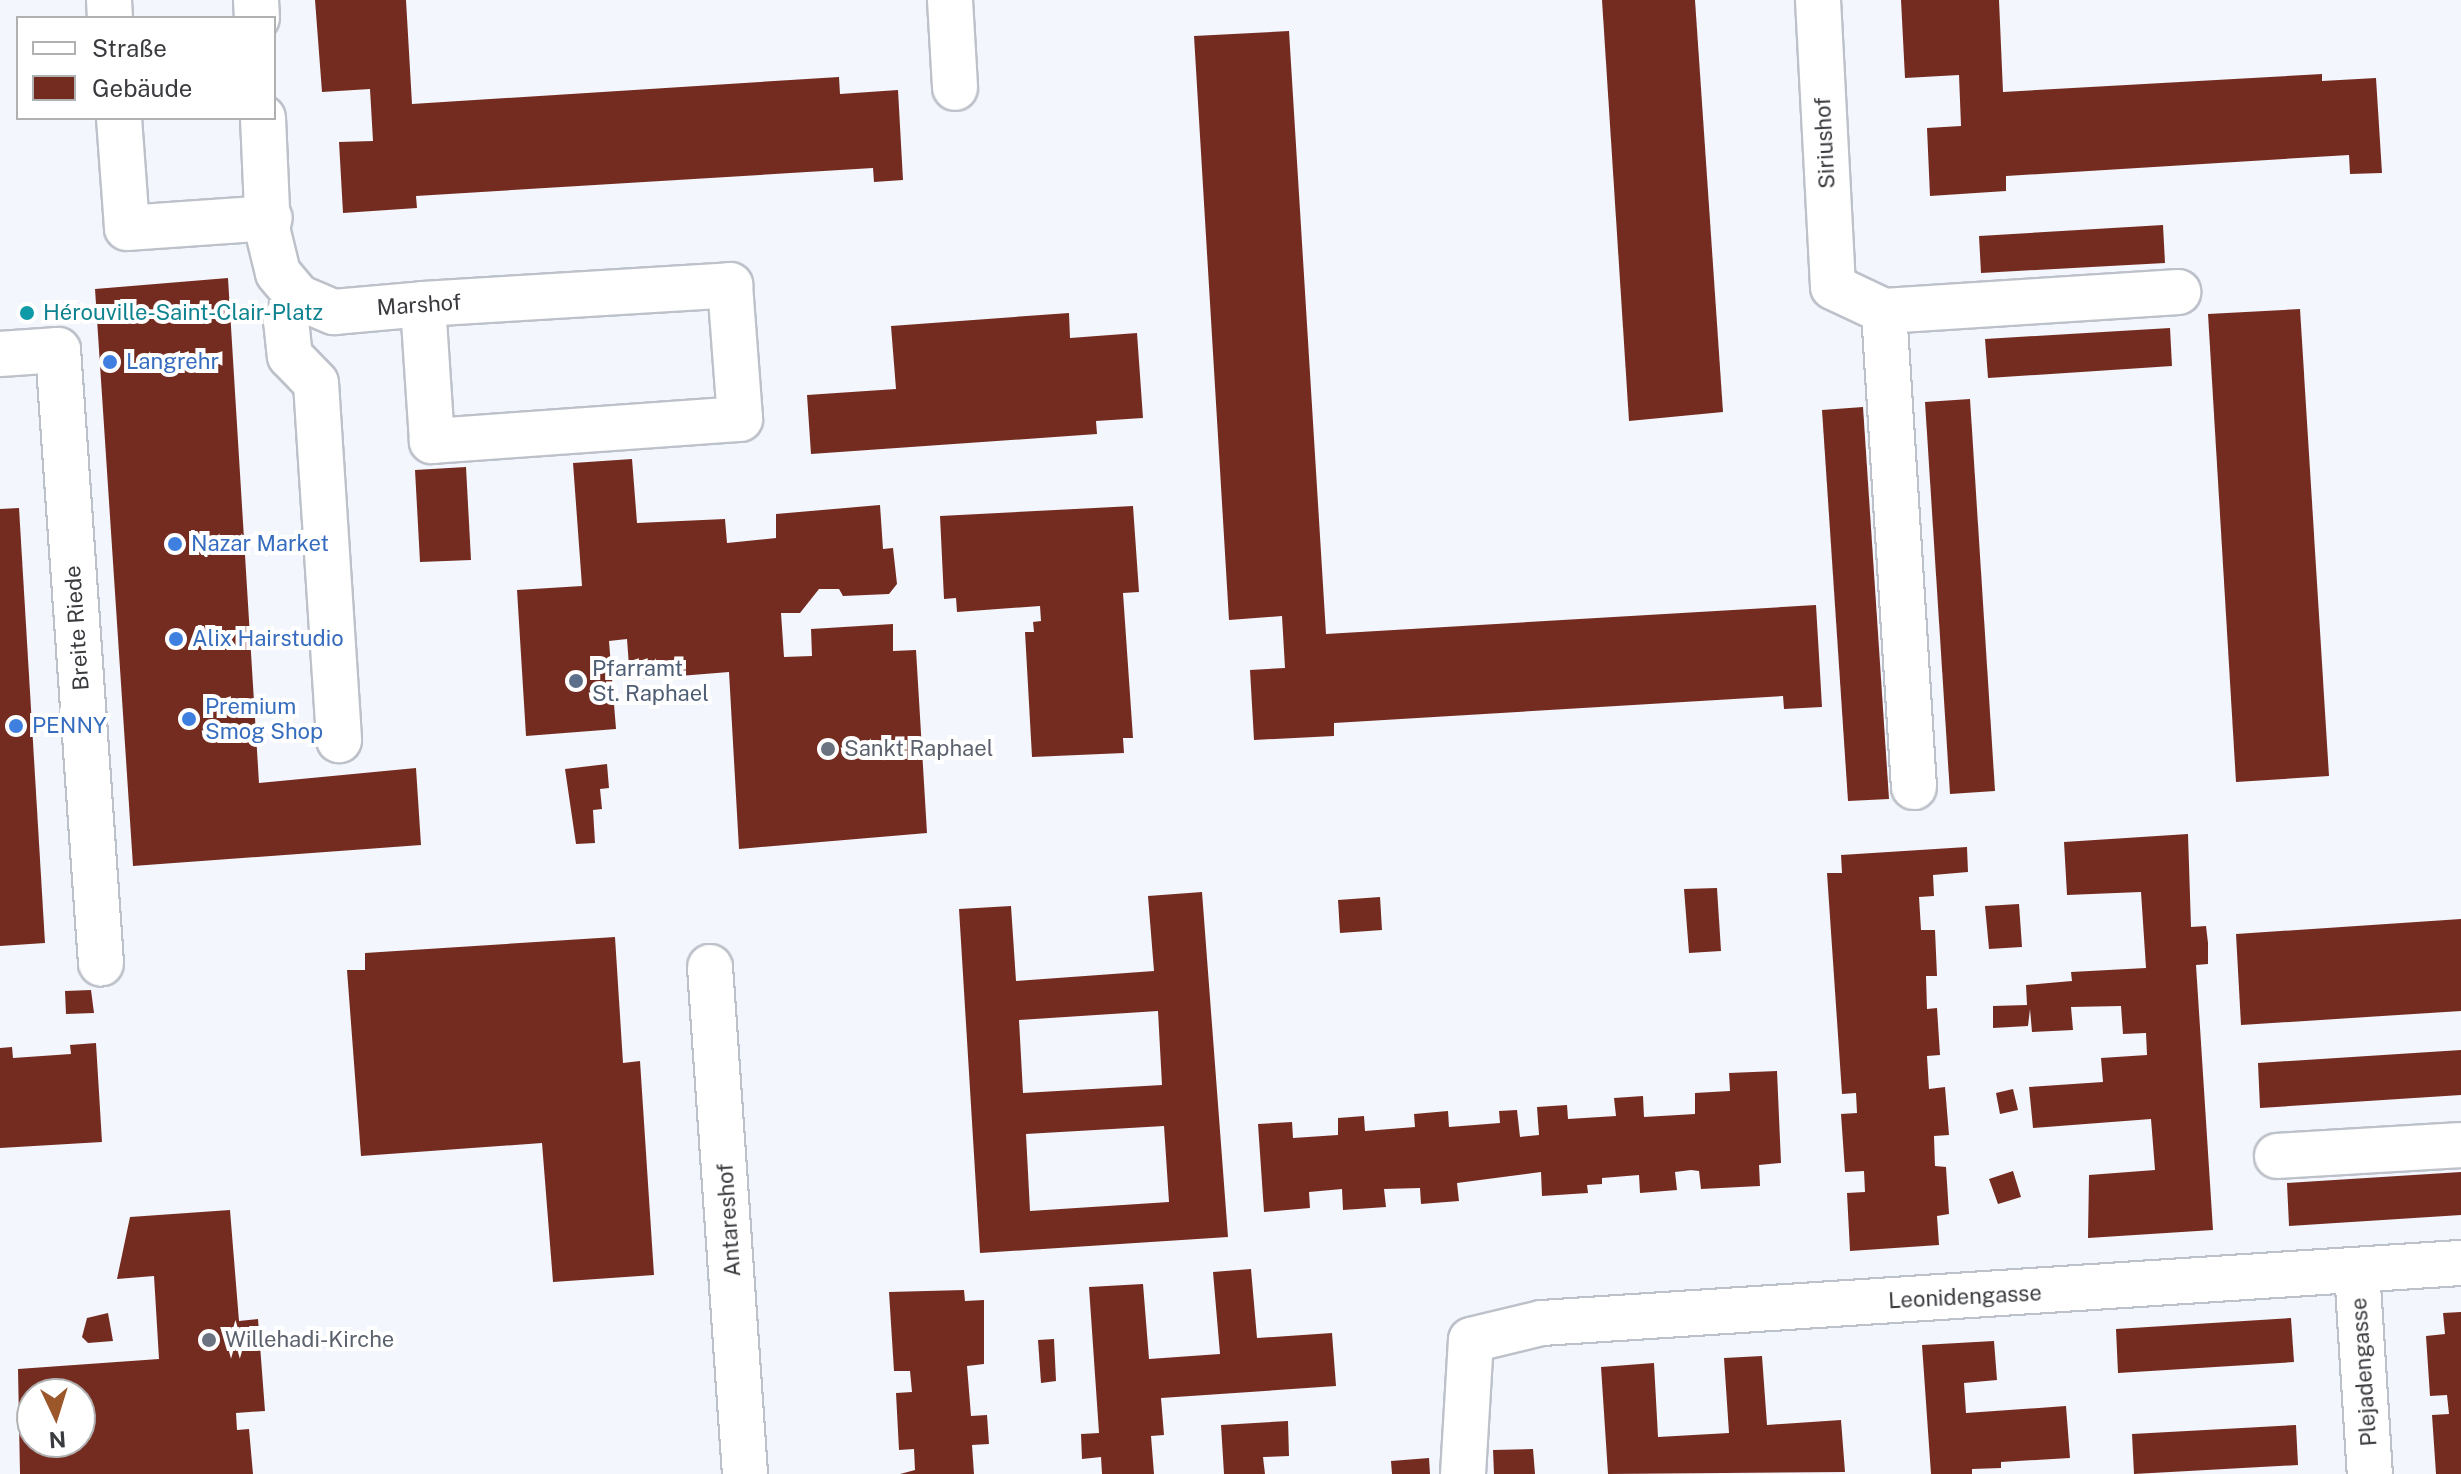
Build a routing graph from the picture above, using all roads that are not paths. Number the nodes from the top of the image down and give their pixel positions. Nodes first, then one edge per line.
1 (950, 0) edge
2 (1818, 0) edge
3 (955, 88) dead end
4 (119, 120) edge
5 (263, 120) edge
6 (270, 218) junction
7 (2178, 292) dead end
8 (298, 297) junction
9 (423, 304) junction
10 (1884, 311) junction
11 (0, 354) edge
12 (339, 740) dead end
13 (1914, 787) dead end
14 (101, 963) dead end
15 (710, 967) dead end
16 (2461, 1145) edge
17 (2277, 1156) dead end
18 (2461, 1263) edge
19 (2357, 1270) junction
20 (745, 1474) edge
21 (1463, 1474) edge
22 (2370, 1474) edge

1 - 3 street
2 - 10 street, Siriushof
4 - 6 street
5 - 6 street
6 - 8 street
7 - 10 street
8 - 9 street, Marshof
8 - 12 street
9 - 9 street, Marshof
10 - 13 street
11 - 14 street, Breite Riede
15 - 20 street, Antareshof
16 - 17 street
18 - 19 street, Leonidengasse
19 - 21 street, Leonidengasse
19 - 22 street, Plejadengasse

